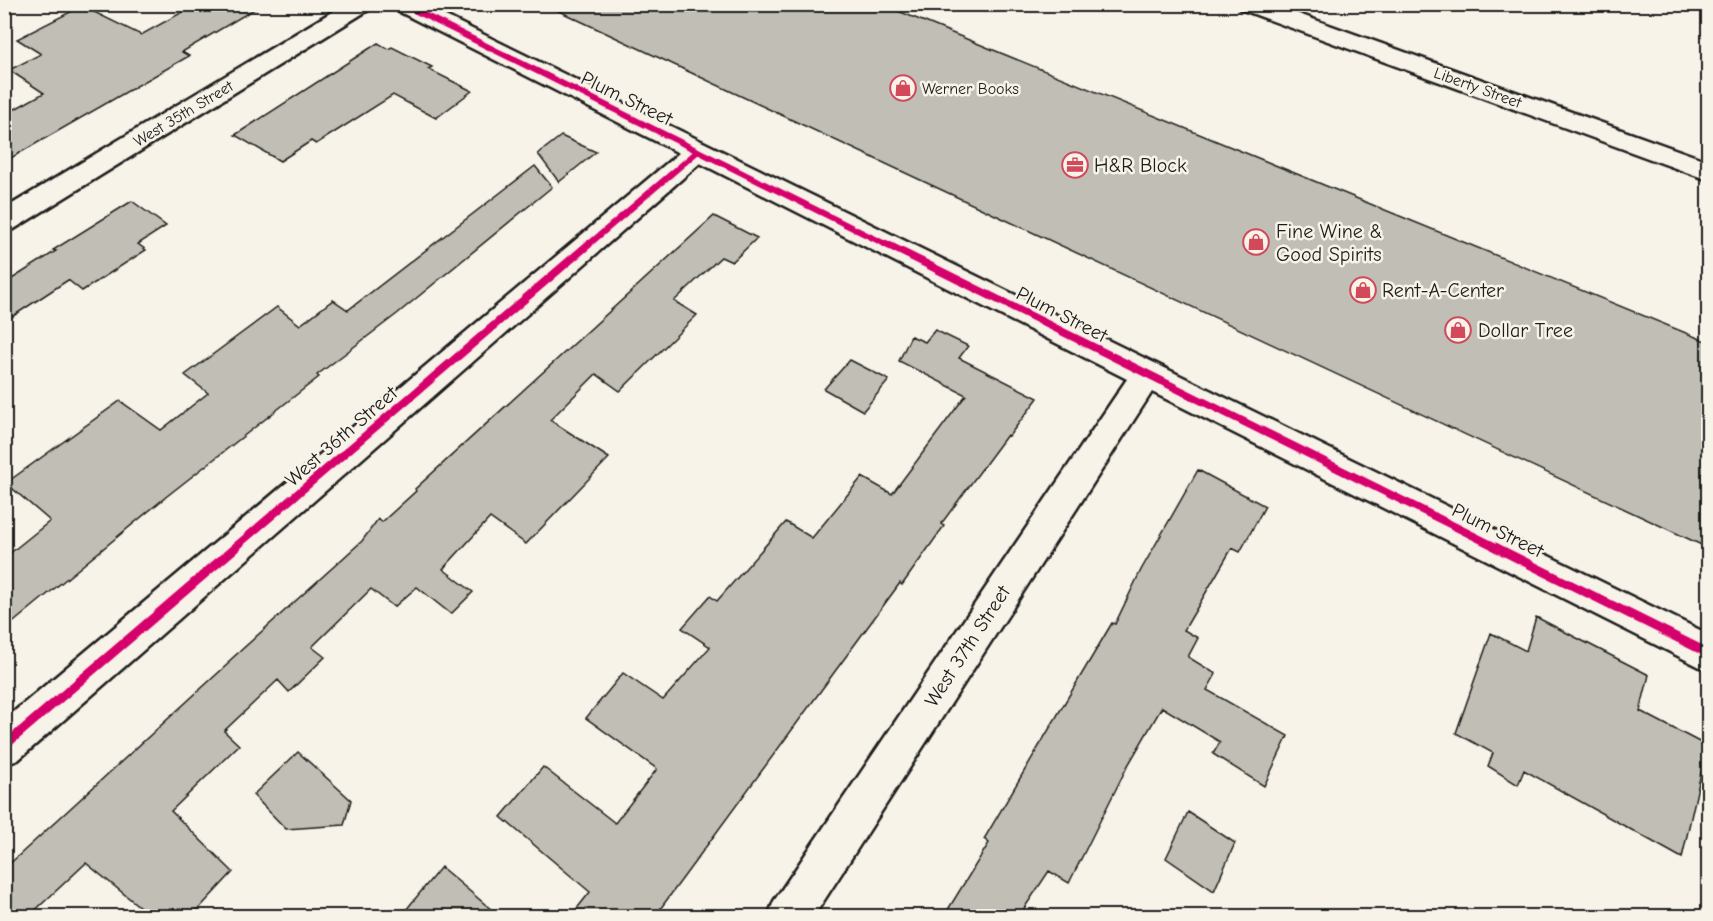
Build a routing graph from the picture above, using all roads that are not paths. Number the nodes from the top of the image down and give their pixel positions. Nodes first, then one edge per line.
1 (362, 4) edge
2 (402, 4) edge
3 (1248, 4) edge
4 (698, 151) junction
5 (1708, 171) edge
6 (4, 222) edge
7 (1146, 375) junction
8 (1708, 653) edge
9 (4, 746) edge
10 (789, 916) edge

1 - 6 street, West 35th Street
2 - 4 street, Plum Street
3 - 5 street, Liberty Street
4 - 7 street, Plum Street
4 - 9 street, West 36th Street
7 - 8 street, Plum Street
7 - 10 street, West 37th Street

